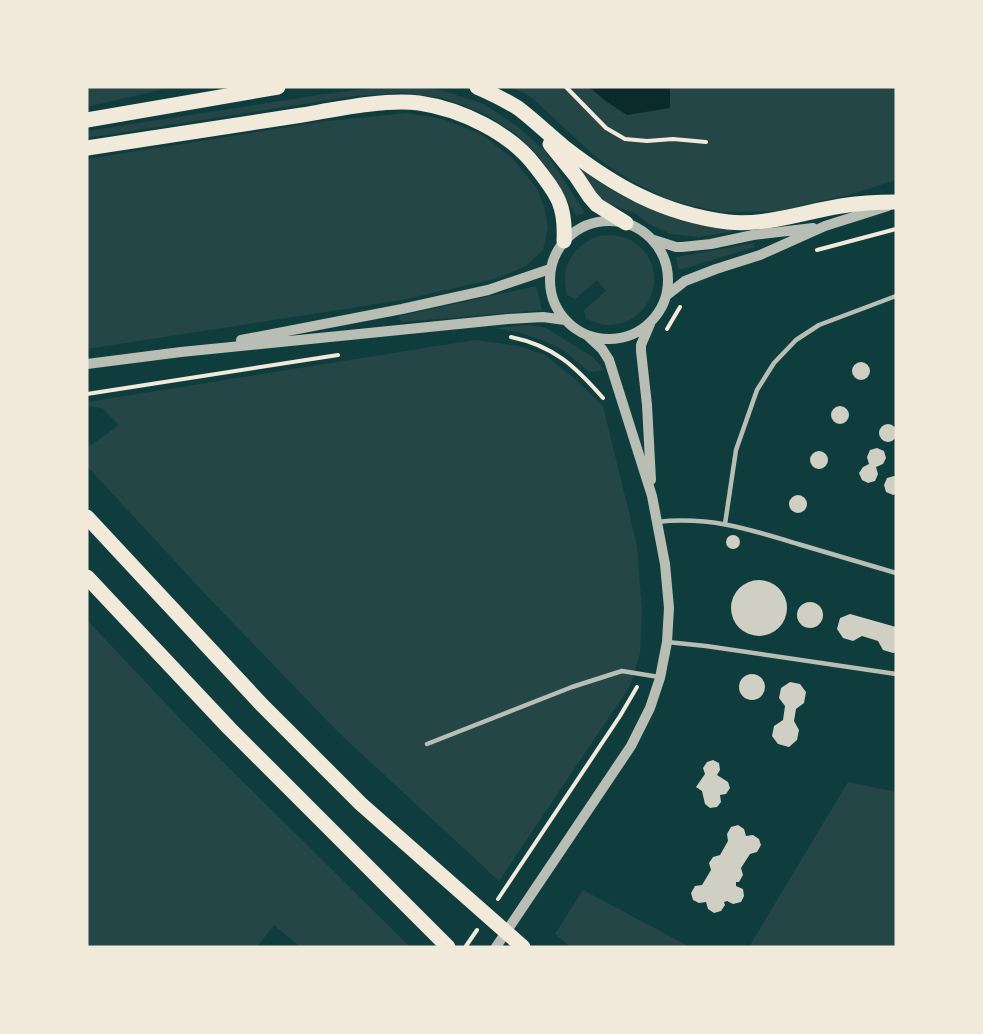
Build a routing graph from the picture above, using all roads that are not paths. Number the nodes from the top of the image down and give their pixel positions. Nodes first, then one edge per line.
1 (278, 87) edge
2 (477, 87) edge
3 (519, 109) junction
4 (87, 120) edge
5 (87, 148) edge
6 (896, 203) edge
7 (626, 223) junction
8 (825, 226) junction
9 (652, 239) junction
10 (564, 241) junction
11 (550, 269) junction
12 (667, 295) junction
13 (896, 296) edge
14 (565, 320) junction
15 (650, 323) junction
16 (587, 335) junction
17 (181, 352) junction
18 (87, 364) edge
19 (652, 496) junction
20 (87, 516) edge
21 (657, 522) junction
22 (725, 524) junction
23 (896, 573) edge
24 (87, 577) edge
25 (667, 642) junction
26 (896, 674) edge
27 (660, 678) junction
28 (426, 744) dead end
29 (447, 947) edge
30 (496, 947) edge
31 (523, 947) edge

1 - 4 main road
2 - 3 main road
3 - 6 main road
3 - 7 main road
5 - 10 main road
6 - 8 street
7 - 9 street
7 - 10 street
8 - 9 street
8 - 12 street
9 - 12 street
10 - 11 street
11 - 14 street
11 - 17 street
12 - 15 street
13 - 22 lane
14 - 16 street
14 - 17 street
15 - 16 street
15 - 19 street
16 - 19 street
17 - 18 street
19 - 21 street
20 - 31 main road
21 - 22 lane
21 - 25 street
22 - 23 lane
24 - 29 main road
25 - 26 lane
25 - 27 street
27 - 28 lane
27 - 30 street

